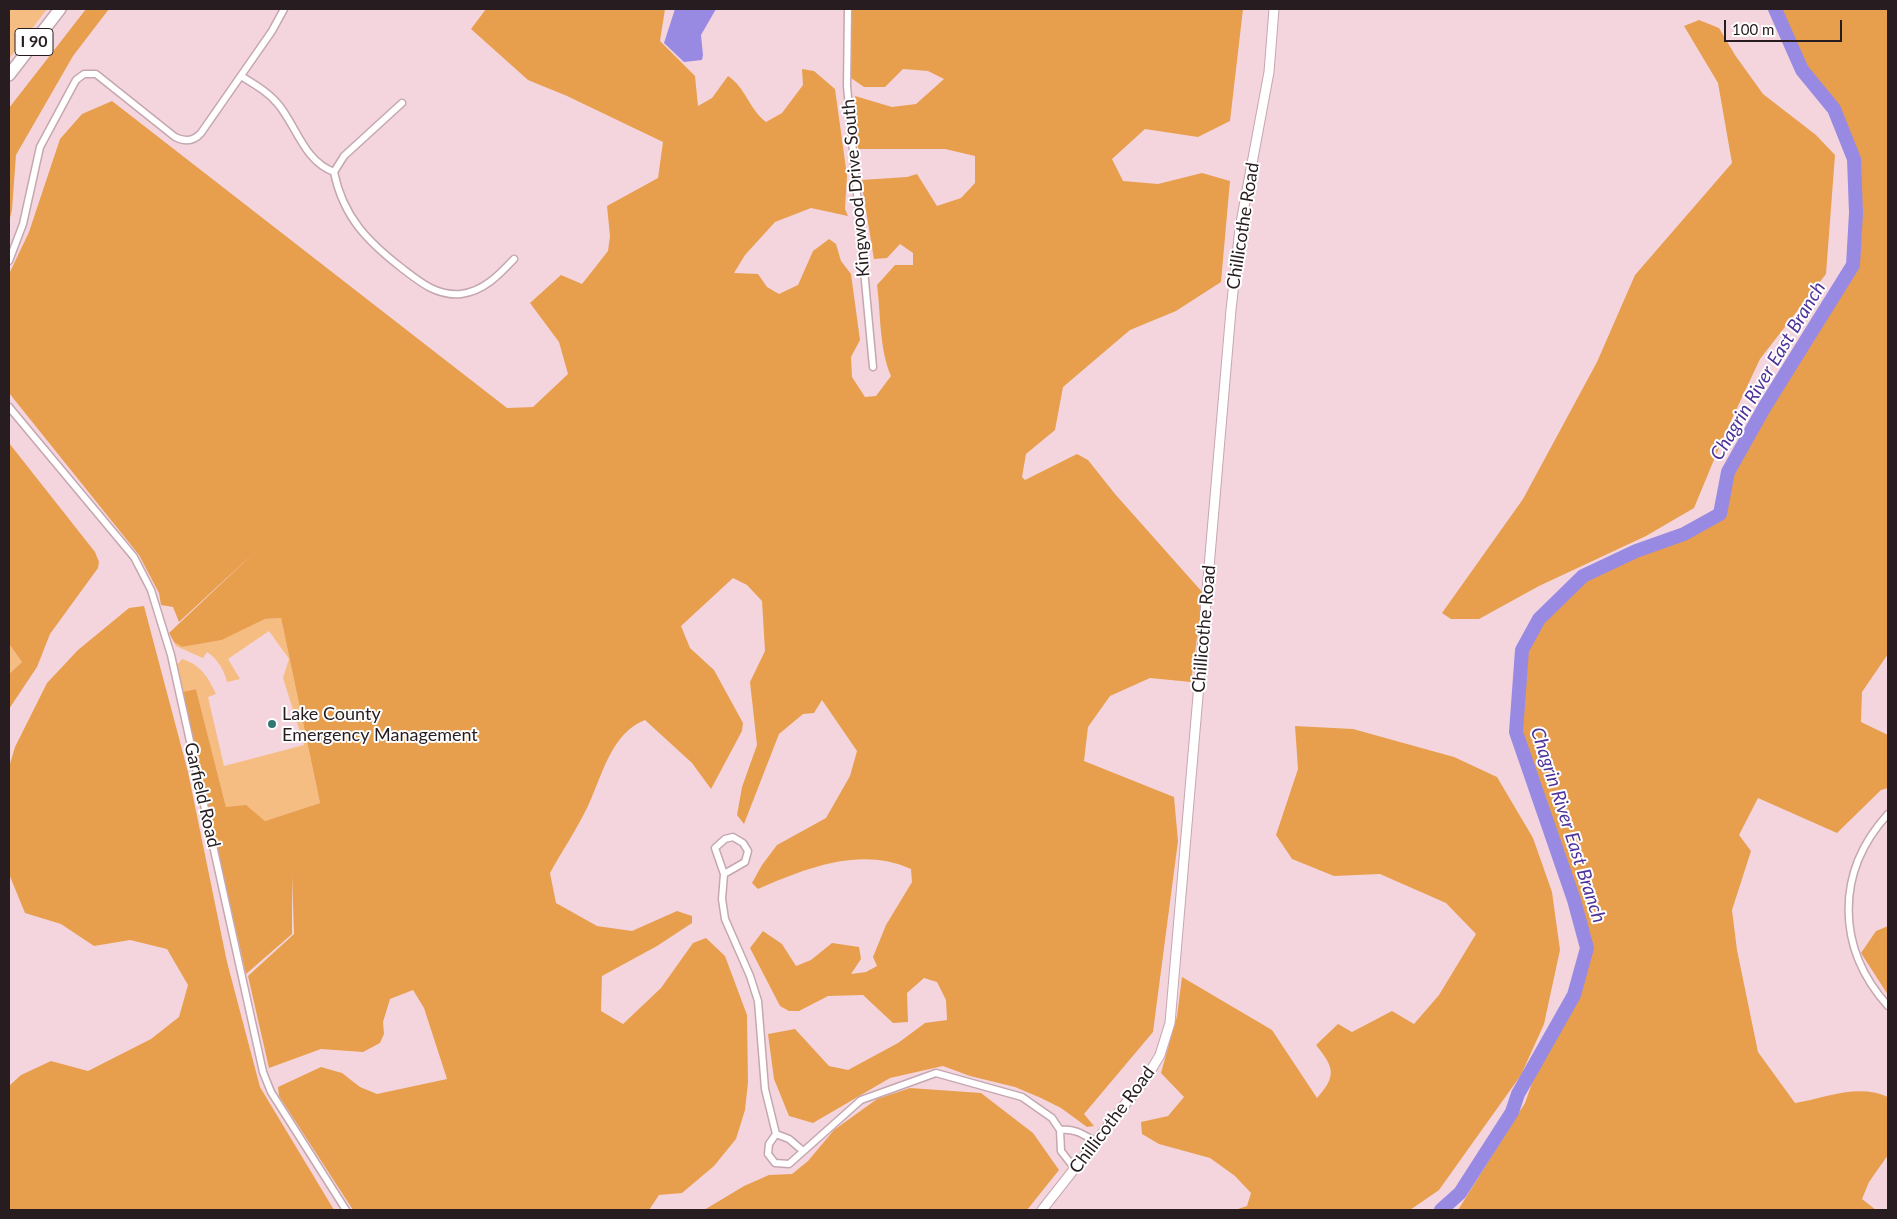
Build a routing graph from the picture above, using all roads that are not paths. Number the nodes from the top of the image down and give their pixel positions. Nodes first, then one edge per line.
1 (60, 9) edge
2 (284, 9) edge
3 (848, 9) edge
4 (1274, 9) edge
5 (9, 75) edge
6 (241, 76) junction
7 (402, 103) dead end
8 (334, 172) junction
9 (514, 259) dead end
10 (9, 261) edge
11 (873, 366) dead end
12 (9, 407) edge
13 (1888, 814) edge
14 (724, 874) junction
15 (1888, 1006) edge
16 (1060, 1130) junction
17 (776, 1134) junction
18 (1096, 1142) junction
19 (803, 1151) junction
20 (1075, 1168) junction
21 (346, 1210) edge
22 (1042, 1210) edge

1 - 5 highway, I 90
2 - 6 street
3 - 11 street, Kingwood Drive South
4 - 18 main road, Chillicothe Road
6 - 8 street
6 - 10 street
7 - 8 street
8 - 9 street
12 - 21 street, Garfield Road
13 - 15 street
14 - 14 street
14 - 17 street
16 - 18 street
16 - 19 street
16 - 20 street
17 - 19 street
17 - 19 street
18 - 20 main road, Chillicothe Road
20 - 22 main road, Chillicothe Road

